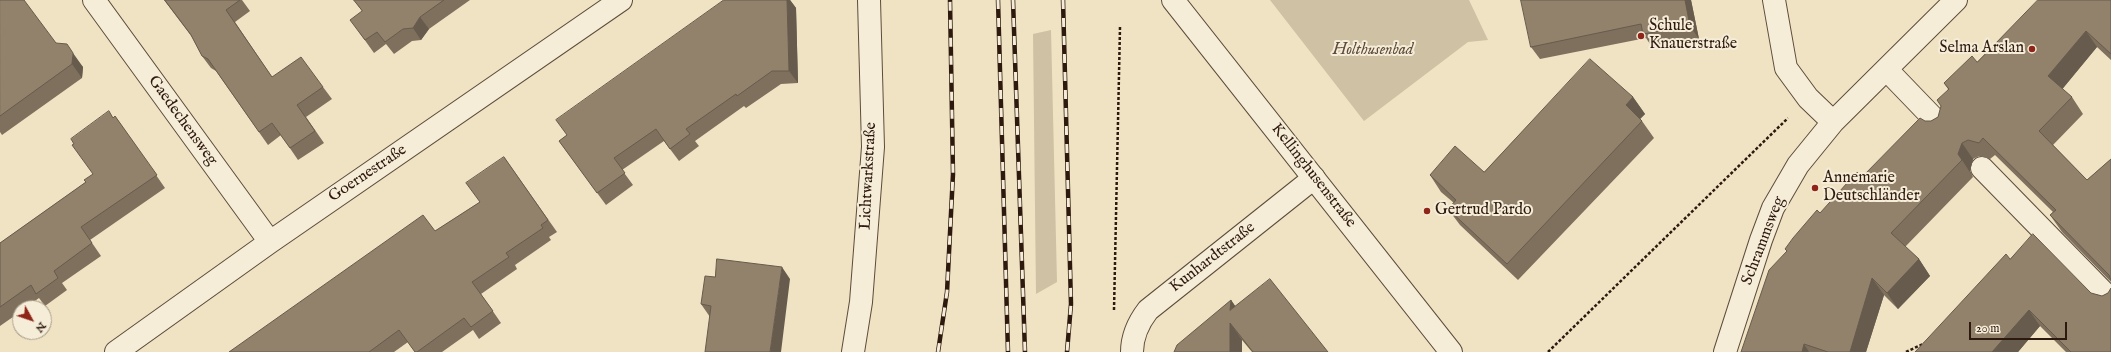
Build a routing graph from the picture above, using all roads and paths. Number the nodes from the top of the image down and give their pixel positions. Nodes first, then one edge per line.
1 (94, 0) edge
2 (621, 0) edge
3 (869, 0) edge
4 (1173, 0) edge
5 (1774, 0) edge
6 (1956, 0) edge
7 (1120, 27) dead end
8 (1887, 70) junction
9 (1808, 98) junction
10 (1833, 122) junction
11 (1940, 125) edge
12 (1982, 168) dead end
13 (1314, 178) junction
14 (270, 242) junction
15 (2111, 300) edge
16 (1137, 327) junction
17 (1928, 342) edge
18 (116, 352) edge
19 (853, 352) edge
20 (1132, 352) edge
21 (1451, 352) edge
22 (1548, 352) edge
23 (1725, 352) edge
24 (1906, 352) edge

1 - 14 street, Gaedechensweg
2 - 14 street, Goernestraße
3 - 19 street, Lichtwarkstraße
4 - 13 street, Kellinghusenstraße
5 - 9 street
6 - 8 street, Schrammsweg
7 - 16 path
8 - 10 street, Schrammsweg
8 - 11 street
9 - 10 street
9 - 22 path
10 - 23 street, Schrammsweg
12 - 15 street
13 - 16 street, Kunhardtstraße
13 - 21 street, Kellinghusenstraße
14 - 18 street, Goernestraße
16 - 20 street, Kunhardtstraße
17 - 24 path

